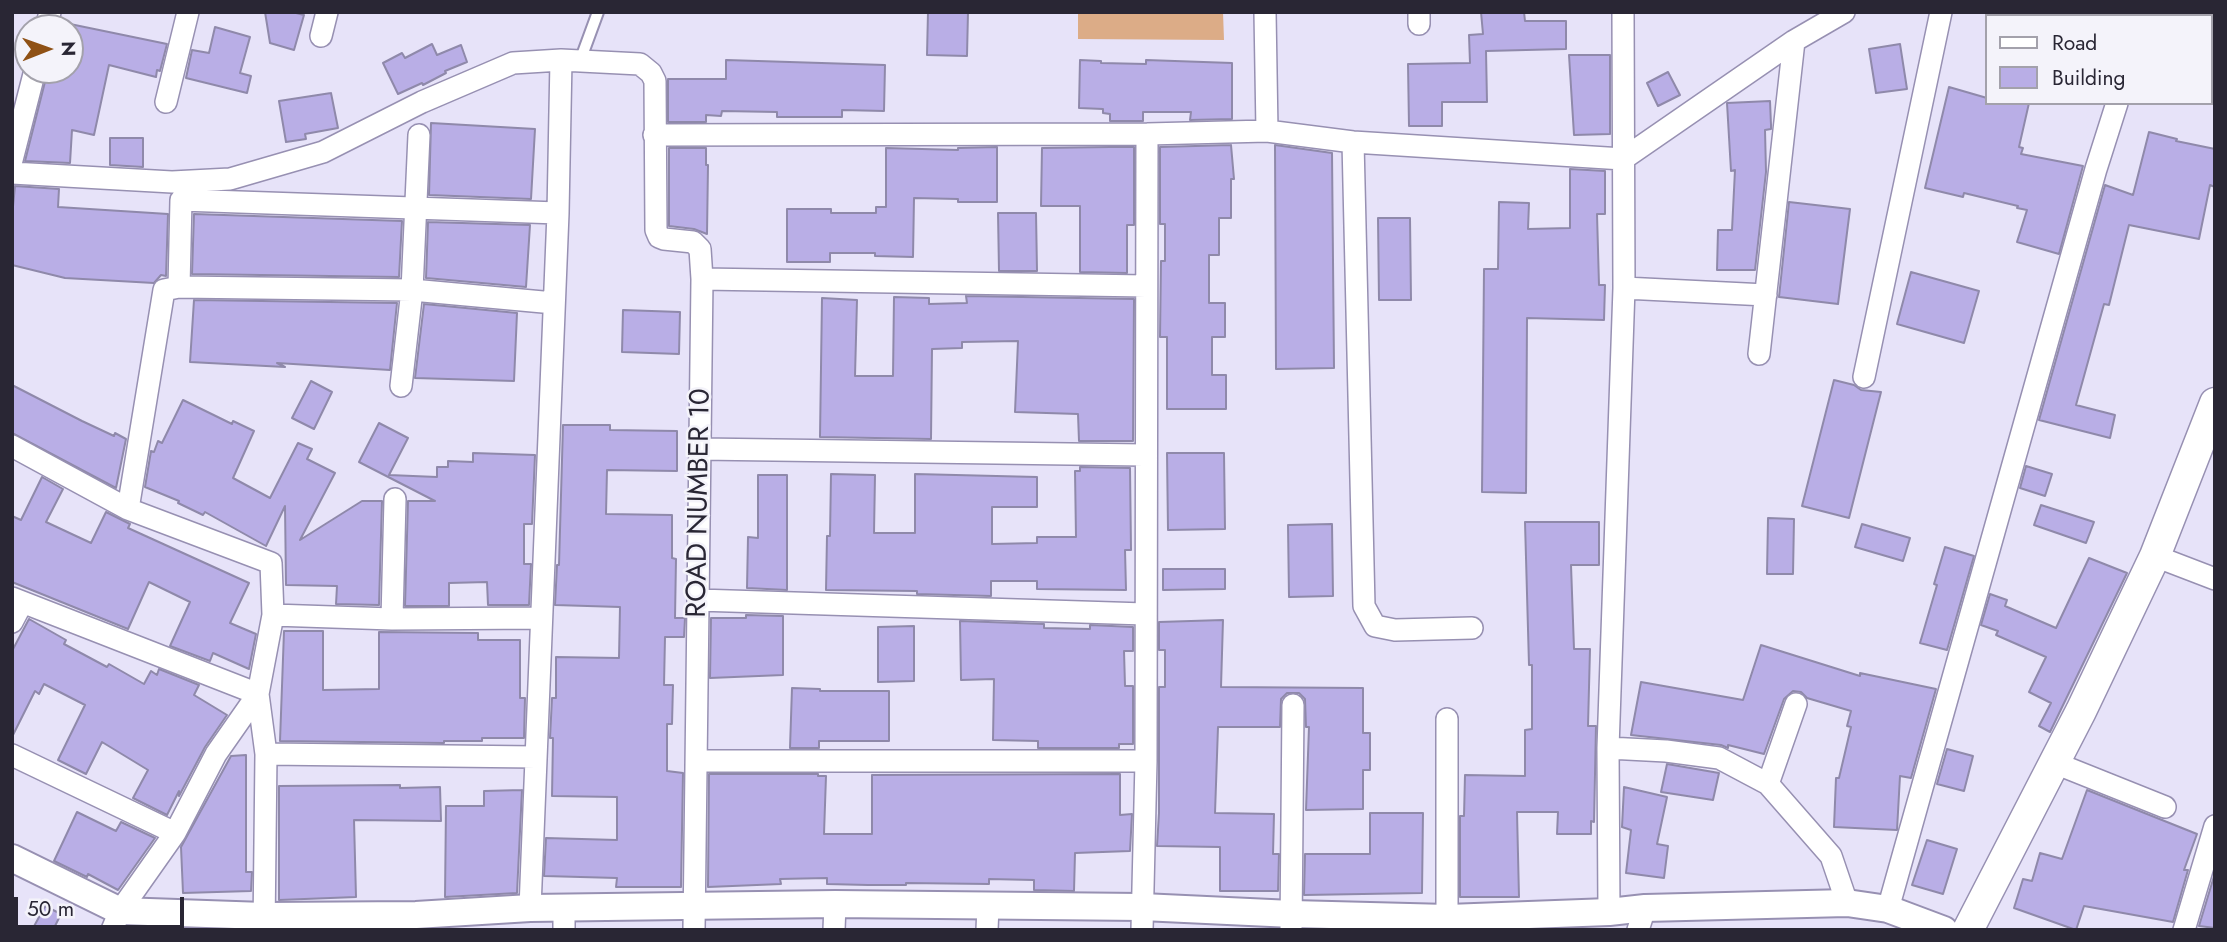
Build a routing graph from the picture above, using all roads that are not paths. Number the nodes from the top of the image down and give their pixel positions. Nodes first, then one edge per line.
1 (188, 12) edge
2 (327, 12) edge
3 (598, 12) edge
4 (1265, 12) edge
5 (1623, 12) edge
6 (1844, 12) edge
7 (1941, 12) edge
8 (321, 36) dead end
9 (1794, 41) junction
10 (570, 61) junction
11 (31, 84) edge
12 (166, 102) dead end
13 (2117, 105) edge
14 (1266, 131) junction
15 (1147, 134) junction
16 (419, 135) dead end
17 (654, 135) junction
18 (1353, 142) junction
19 (1623, 159) junction
20 (12, 160) edge
21 (12, 173) edge
22 (416, 209) junction
23 (558, 213) junction
24 (702, 279) junction
25 (1146, 286) junction
26 (180, 287) junction
27 (1624, 288) junction
28 (412, 290) junction
29 (1766, 295) junction
30 (554, 303) junction
31 (1759, 354) dead end
32 (1864, 377) dead end
33 (401, 386) dead end
34 (2215, 404) edge
35 (12, 446) edge
36 (700, 449) junction
37 (1144, 454) junction
38 (396, 499) dead end
39 (128, 509) junction
40 (2155, 556) junction
41 (2215, 579) edge
42 (17, 600) edge
43 (698, 600) junction
44 (1145, 614) junction
45 (273, 615) junction
46 (541, 618) junction
47 (392, 619) junction
48 (12, 622) edge
49 (1472, 628) dead end
50 (258, 694) junction
51 (1796, 704) dead end
52 (1293, 705) dead end
53 (1447, 719) dead end
54 (1608, 748) junction
55 (266, 754) junction
56 (12, 755) edge
57 (536, 757) junction
58 (697, 761) junction
59 (1146, 761) junction
60 (2055, 763) junction
61 (1768, 784) junction
62 (2165, 807) dead end
63 (2215, 826) edge
64 (175, 833) junction
65 (12, 858) edge
66 (1847, 903) junction
67 (530, 908) junction
68 (1888, 909) junction
69 (1609, 912) junction
70 (695, 917) edge
71 (834, 917) edge
72 (988, 918) edge
73 (564, 919) edge
74 (1142, 919) edge
75 (1641, 919) edge
76 (116, 920) edge
77 (416, 922) edge
78 (1292, 922) edge
79 (264, 923) edge
80 (1447, 924) edge
81 (1944, 930) edge
82 (1968, 930) edge
83 (2184, 930) edge

1 - 12 street
2 - 8 street
3 - 10 lane
4 - 14 street
5 - 19 street
6 - 9 street
7 - 32 street
9 - 19 street
9 - 29 street
10 - 17 street
10 - 21 street
10 - 23 street
11 - 20 street
13 - 68 street
14 - 15 street
14 - 18 street
15 - 17 street
15 - 25 street
16 - 22 street
17 - 24 street, ROAD NUMBER 10
18 - 19 street
18 - 49 street
19 - 27 street
22 - 23 street
22 - 26 street
22 - 28 street
23 - 30 street
24 - 25 street
24 - 36 street, ROAD NUMBER 10
25 - 37 street
26 - 28 street
26 - 39 street
27 - 29 street
27 - 54 street
28 - 30 street
28 - 33 street
29 - 31 street
30 - 46 street
34 - 40 main road
35 - 39 street
36 - 37 street
36 - 43 street, ROAD NUMBER 10
37 - 44 street
38 - 47 street
39 - 45 street
40 - 41 street
40 - 60 main road
42 - 48 street
42 - 50 street
43 - 44 street
43 - 58 street, ROAD NUMBER 10
44 - 59 street
45 - 47 street
45 - 50 street
46 - 47 street
46 - 57 street
50 - 55 street
50 - 64 street
51 - 61 street
52 - 78 street
53 - 80 street
54 - 61 street
54 - 69 street
55 - 57 street
55 - 79 street
56 - 64 street
57 - 67 street
58 - 59 street
58 - 70 street, ROAD NUMBER 10
59 - 74 street
60 - 62 street
60 - 82 main road
61 - 66 street
63 - 83 street
64 - 76 street
65 - 76 street
66 - 68 street
66 - 75 street
67 - 73 street
67 - 77 street
68 - 81 street
69 - 75 street
69 - 80 street
70 - 71 street
70 - 73 street
71 - 72 street
72 - 74 street
74 - 78 street
76 - 79 street
77 - 79 street
78 - 80 street

